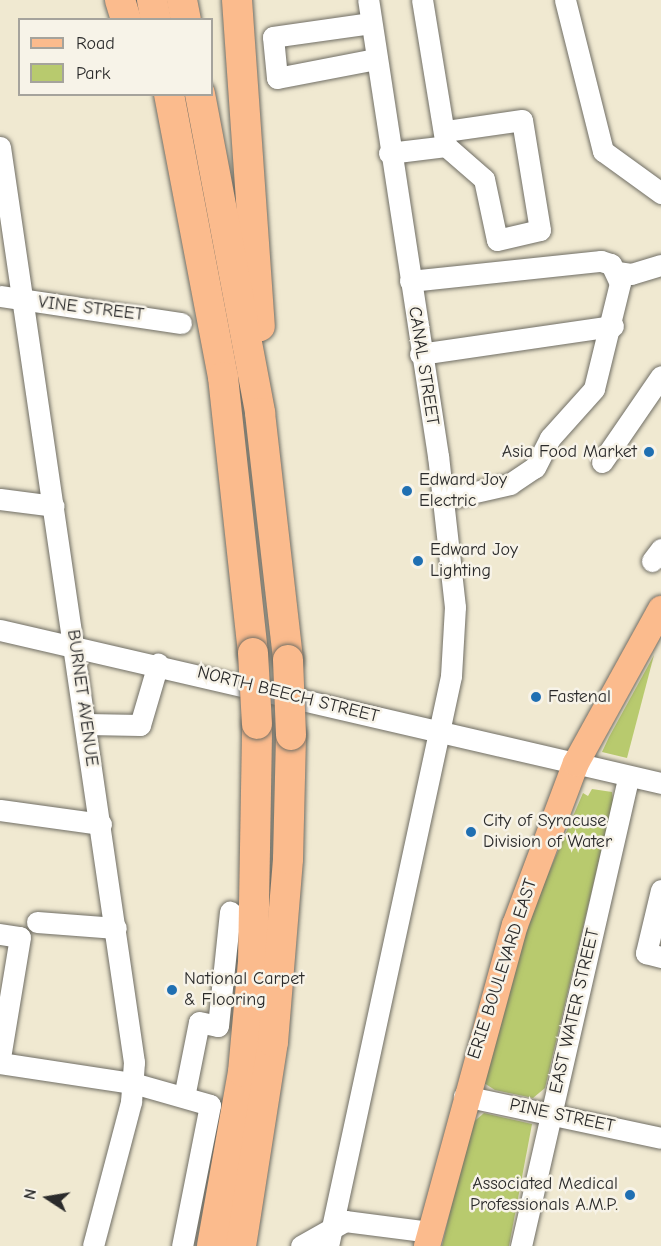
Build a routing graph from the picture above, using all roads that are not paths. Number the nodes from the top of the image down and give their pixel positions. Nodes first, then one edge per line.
1 (120, 0) edge
2 (152, 0) edge
3 (182, 0) edge
4 (237, 0) edge
5 (368, 0) edge
6 (422, 0) edge
7 (565, 0) edge
8 (125, 18) edge
9 (156, 18) edge
10 (186, 18) edge
11 (371, 23) junction
12 (376, 59) junction
13 (150, 96) edge
14 (169, 96) edge
15 (200, 96) edge
16 (447, 139) junction
17 (0, 147) edge
18 (389, 153) junction
19 (661, 193) edge
20 (195, 234) junction
21 (661, 265) edge
22 (617, 272) junction
23 (410, 281) junction
24 (0, 296) edge
25 (23, 301) junction
26 (181, 323) dead end
27 (613, 326) junction
28 (420, 354) junction
29 (661, 376) edge
30 (260, 413) junction
31 (602, 462) dead end
32 (0, 499) edge
33 (444, 499) junction
34 (54, 506) junction
35 (661, 609) edge
36 (0, 630) edge
37 (74, 643) junction
38 (159, 664) junction
39 (86, 724) junction
40 (439, 732) junction
41 (576, 763) junction
42 (629, 776) junction
43 (661, 783) edge
44 (0, 810) edge
45 (101, 824) junction
46 (661, 890) edge
47 (230, 912) dead end
48 (37, 922) dead end
49 (116, 928) junction
50 (0, 934) edge
51 (661, 957) edge
52 (0, 1058) edge
53 (0, 1063) edge
54 (133, 1083) junction
55 (464, 1096) junction
56 (184, 1097) junction
57 (551, 1113) junction
58 (661, 1138) edge
59 (333, 1224) junction
60 (429, 1239) edge
61 (241, 1244) edge
62 (93, 1246) edge
63 (182, 1246) edge
64 (212, 1246) edge
65 (301, 1246) edge
66 (328, 1246) edge
67 (521, 1246) edge

1 - 8 highway
2 - 9 highway
3 - 10 highway
4 - 30 highway
5 - 11 street, CANAL STREET
6 - 16 street
7 - 19 street
11 - 12 street, CANAL STREET
11 - 12 street
12 - 18 street, CANAL STREET
13 - 20 highway
14 - 20 highway
15 - 30 highway
16 - 16 street
16 - 18 street
17 - 25 street, BURNET AVENUE
18 - 23 street, CANAL STREET
20 - 64 highway, bridge
21 - 22 street
22 - 23 street
22 - 27 street
23 - 28 street, CANAL STREET
24 - 25 street, VINE STREET
25 - 26 street, VINE STREET
25 - 34 street, BURNET AVENUE
27 - 28 street
27 - 33 street
28 - 33 street, CANAL STREET
29 - 31 street
30 - 61 highway, bridge
32 - 34 street
33 - 40 street, CANAL STREET
34 - 37 street, BURNET AVENUE
35 - 41 main road, ERIE BOULEVARD EAST
36 - 37 street, NORTH BEECH STREET
37 - 38 street, NORTH BEECH STREET
37 - 39 street, BURNET AVENUE
38 - 39 street
38 - 40 street, NORTH BEECH STREET
39 - 45 street, BURNET AVENUE
40 - 41 street, NORTH BEECH STREET
40 - 59 street, CANAL STREET
41 - 42 street, NORTH BEECH STREET
41 - 55 main road, ERIE BOULEVARD EAST
42 - 43 street, NORTH BEECH STREET
42 - 57 street, EAST WATER STREET
44 - 45 street
45 - 49 street, BURNET AVENUE
46 - 51 street
47 - 56 street
48 - 49 street
49 - 54 street, BURNET AVENUE
50 - 52 street
53 - 54 street
54 - 56 street
54 - 62 street, BURNET AVENUE
55 - 57 street, PINE STREET
55 - 60 main road, ERIE BOULEVARD EAST
56 - 63 street
57 - 58 street, PINE STREET
57 - 67 street, EAST WATER STREET
59 - 60 street
59 - 65 street
59 - 66 street, CANAL STREET

